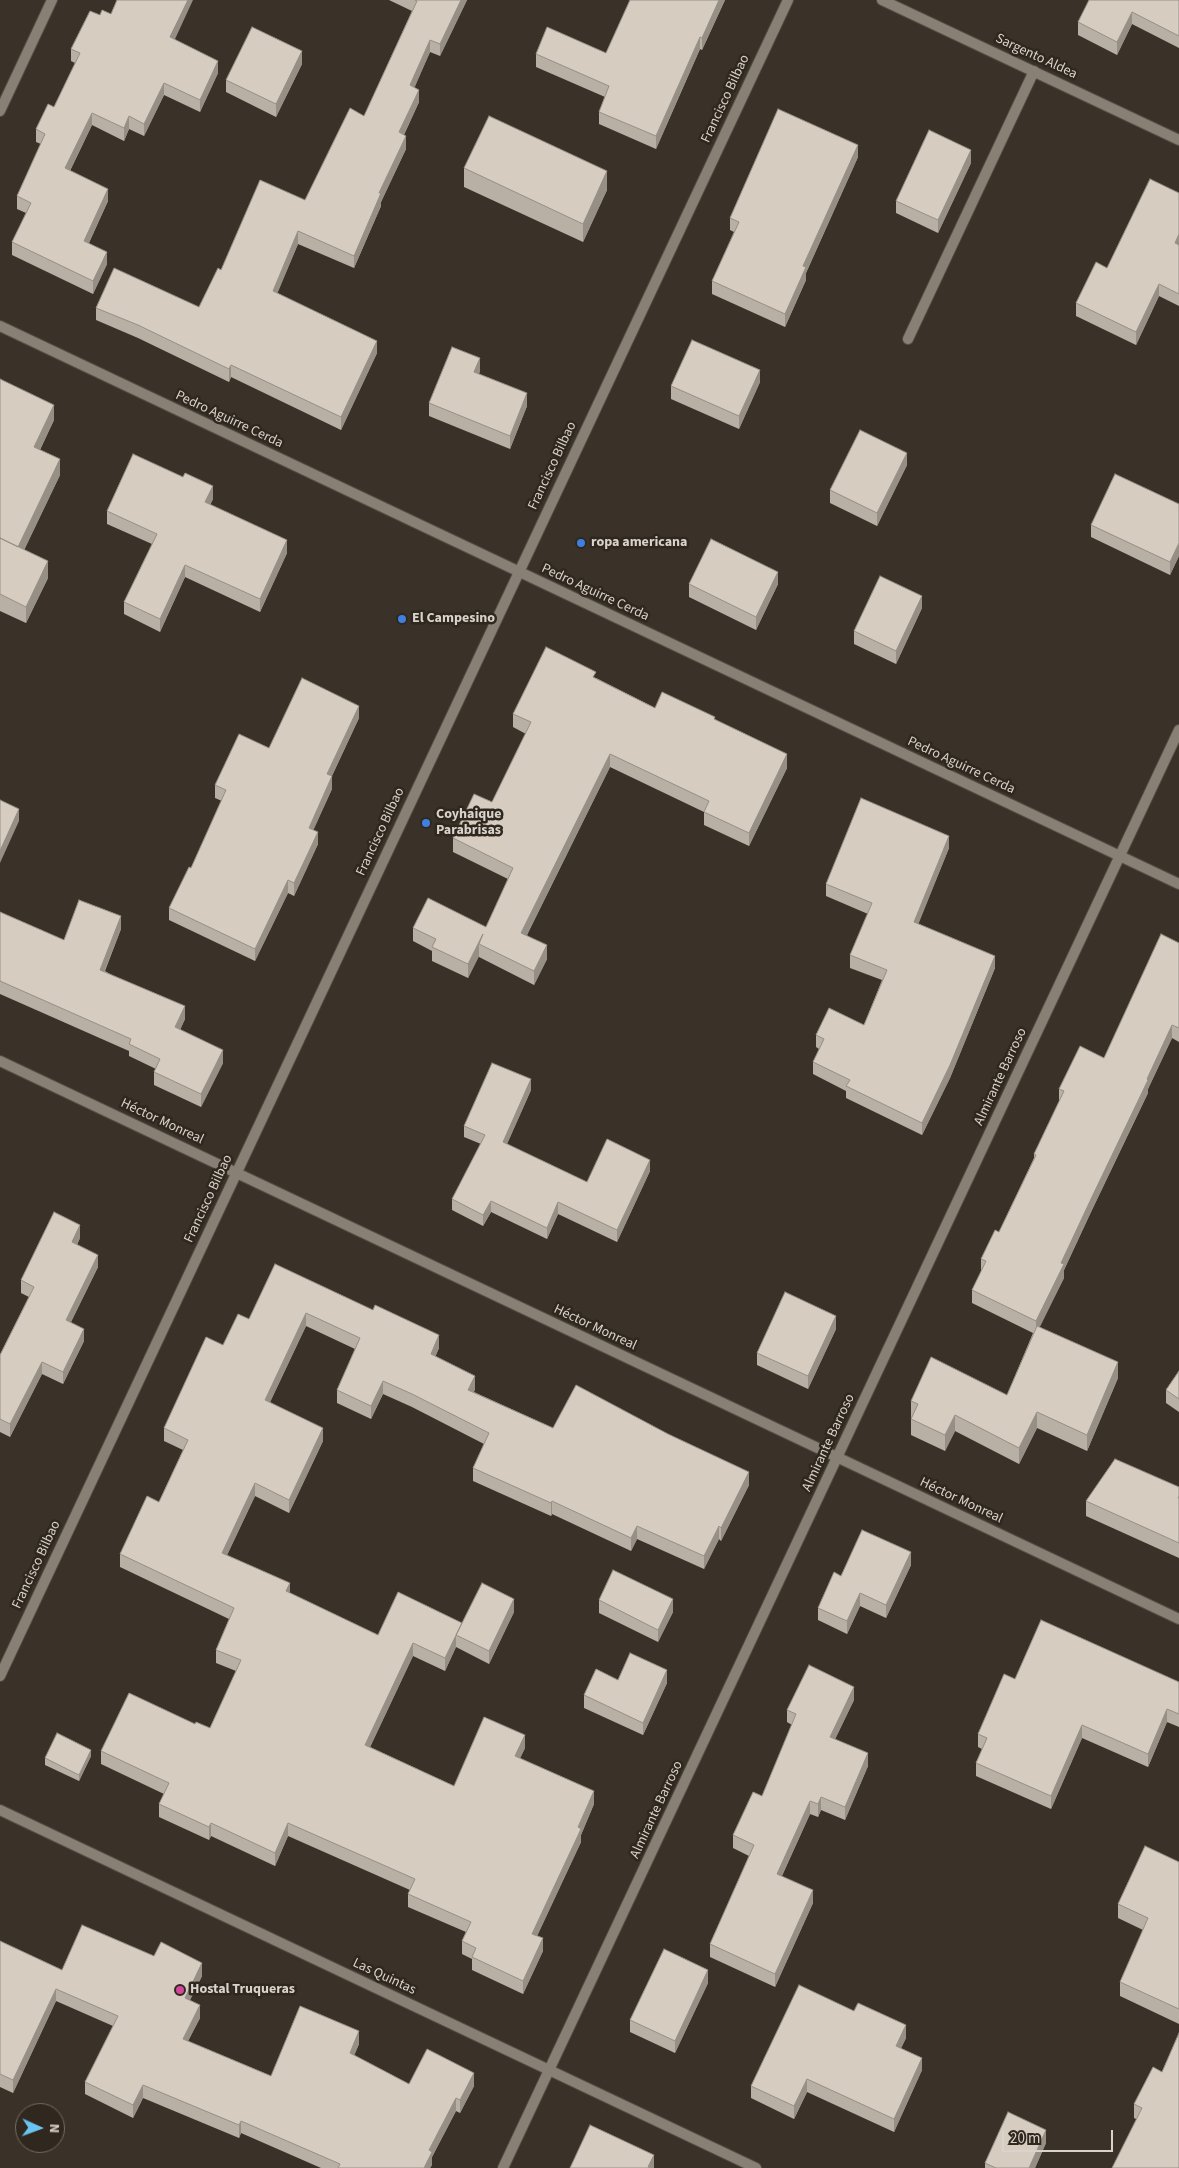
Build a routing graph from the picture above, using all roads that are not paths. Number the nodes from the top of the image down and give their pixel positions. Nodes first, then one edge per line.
1 (52, 0) edge
2 (788, 0) edge
3 (882, 0) edge
4 (1034, 71) junction
5 (0, 111) edge
6 (1179, 140) edge
7 (0, 326) edge
8 (908, 339) dead end
9 (518, 572) junction
10 (1179, 730) edge
11 (1120, 856) junction
12 (1179, 884) edge
13 (0, 1061) edge
14 (236, 1173) junction
15 (838, 1457) junction
16 (1179, 1619) edge
17 (0, 1676) edge
18 (0, 1810) edge
19 (549, 2070) junction
20 (503, 2168) edge
21 (756, 2168) edge

1 - 5 street
2 - 9 street, Francisco Bilbao
3 - 4 street, Sargento Aldea
4 - 6 street, Sargento Aldea
4 - 8 street
7 - 9 street, Pedro Aguirre Cerda
9 - 11 street, Pedro Aguirre Cerda
9 - 14 street, Francisco Bilbao
10 - 11 street, Almirante Barroso
11 - 12 street, Pedro Aguirre Cerda
11 - 15 street, Almirante Barroso
13 - 14 street, Héctor Monreal
14 - 15 street, Héctor Monreal
14 - 17 street, Francisco Bilbao
15 - 16 street, Héctor Monreal
15 - 19 street, Almirante Barroso
18 - 19 street, Las Quintas
19 - 20 street, Almirante Barroso
19 - 21 street, Las Quintas

